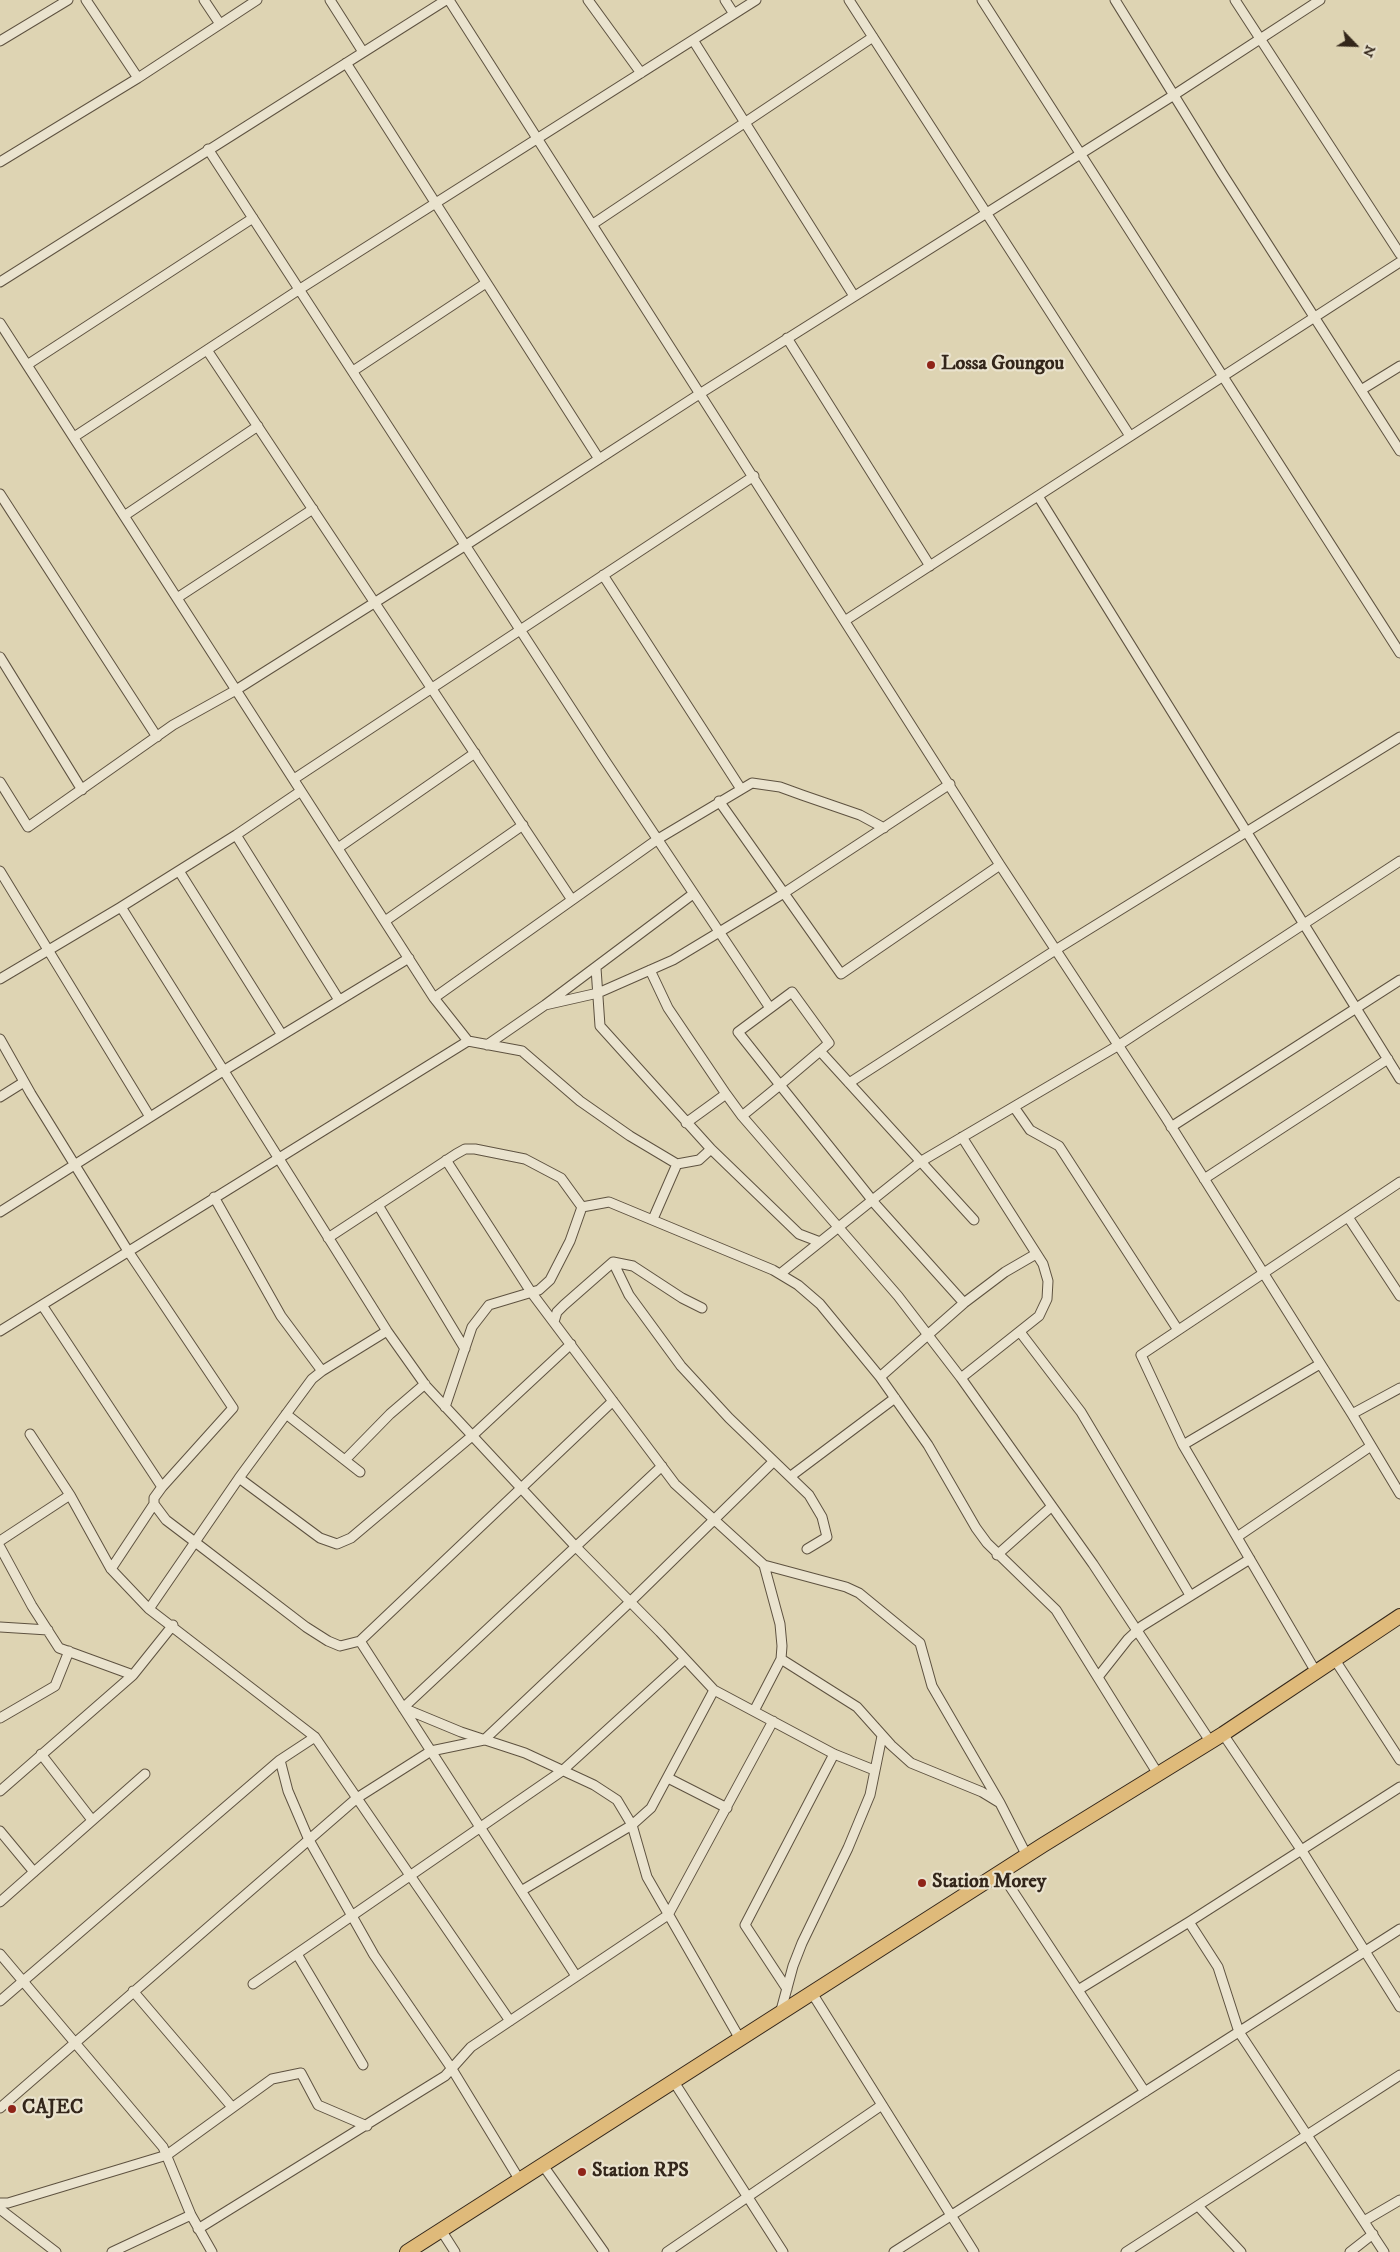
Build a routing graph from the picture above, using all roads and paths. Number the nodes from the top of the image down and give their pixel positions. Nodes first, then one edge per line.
1 (68, 0) edge
2 (86, 0) edge
3 (204, 0) edge
4 (258, 0) edge
5 (330, 0) edge
6 (448, 0) edge
7 (588, 0) edge
8 (725, 0) edge
9 (756, 0) edge
10 (849, 0) edge
11 (982, 0) edge
12 (1115, 0) edge
13 (1123, 0) edge
14 (1235, 0) edge
15 (1320, 0) edge
16 (734, 14) junction
17 (1124, 15) junction
18 (220, 24) junction
19 (873, 37) junction
20 (1260, 38) junction
21 (693, 40) junction
22 (0, 41) edge
23 (363, 52) junction
24 (346, 63) junction
25 (641, 73) junction
26 (138, 78) junction
27 (1174, 95) junction
28 (745, 122) junction
29 (538, 138) junction
30 (208, 149) junction
31 (1080, 154) junction
32 (0, 162) edge
33 (435, 203) junction
34 (985, 214) junction
35 (253, 218) junction
36 (593, 224) junction
37 (1400, 254) edge
38 (1400, 262) edge
39 (0, 282) edge
40 (486, 283) junction
41 (300, 289) junction
42 (854, 296) junction
43 (1314, 317) junction
44 (0, 323) edge
45 (787, 338) junction
46 (207, 350) junction
47 (27, 365) junction
48 (1400, 366) edge
49 (353, 371) junction
50 (1223, 376) junction
51 (1361, 390) junction
52 (701, 393) junction
53 (258, 426) junction
54 (1130, 436) junction
55 (74, 437) junction
56 (1400, 451) edge
57 (599, 459) junction
58 (754, 476) junction
59 (0, 494) edge
60 (1038, 496) junction
61 (313, 509) junction
62 (124, 516) junction
63 (466, 544) junction
64 (930, 566) junction
65 (603, 575) junction
66 (177, 598) junction
67 (374, 602) junction
68 (846, 620) junction
69 (520, 630) junction
70 (1400, 653) edge
71 (0, 657) edge
72 (432, 688) junction
73 (236, 690) junction
74 (157, 737) junction
75 (1400, 738) edge
76 (475, 753) junction
77 (294, 779) junction
78 (0, 782) edge
79 (950, 784) junction
80 (741, 789) junction
81 (82, 790) junction
82 (301, 791) junction
83 (719, 801) junction
84 (523, 825) junction
85 (884, 828) junction
86 (1247, 832) junction
87 (236, 835) junction
88 (658, 838) junction
89 (338, 848) junction
90 (1400, 861) edge
91 (1000, 865) junction
92 (0, 871) edge
93 (179, 871) junction
94 (784, 893) junction
95 (693, 894) junction
96 (572, 900) junction
97 (122, 908) junction
98 (385, 921) junction
99 (1303, 923) junction
100 (718, 932) junction
101 (1057, 949) junction
102 (50, 950) junction
103 (409, 958) junction
104 (596, 968) junction
105 (650, 970) junction
106 (0, 979) edge
107 (1400, 980) edge
108 (598, 993) junction
109 (434, 998) junction
110 (339, 1000) junction
111 (545, 1005) junction
112 (770, 1008) junction
113 (1356, 1008) junction
114 (282, 1035) junction
115 (0, 1039) edge
116 (468, 1040) junction
117 (487, 1045) junction
118 (1119, 1046) junction
119 (820, 1050) junction
120 (1388, 1059) junction
121 (223, 1071) junction
122 (1400, 1079) edge
123 (24, 1082) junction
124 (849, 1083) junction
125 (780, 1084) junction
126 (726, 1094) junction
127 (0, 1097) edge
128 (1014, 1107) junction
129 (742, 1116) junction
130 (150, 1117) junction
131 (686, 1123) junction
132 (1171, 1127) junction
133 (962, 1137) junction
134 (711, 1149) junction
135 (277, 1158) junction
136 (446, 1160) junction
137 (920, 1162) junction
138 (76, 1164) junction
139 (677, 1164) junction
140 (1204, 1179) junction
141 (1400, 1182) edge
142 (214, 1197) junction
143 (872, 1200) junction
144 (378, 1205) junction
145 (582, 1207) junction
146 (0, 1212) edge
147 (1348, 1217) junction
148 (653, 1219) junction
149 (974, 1220) dead end
150 (839, 1227) junction
151 (328, 1238) junction
152 (820, 1242) junction
153 (128, 1251) junction
154 (1036, 1254) junction
155 (613, 1262) junction
156 (1264, 1273) junction
157 (780, 1274) junction
158 (531, 1292) junction
159 (1400, 1296) edge
160 (964, 1304) junction
161 (42, 1305) junction
162 (702, 1308) dead end
163 (554, 1322) junction
164 (1178, 1330) junction
165 (0, 1331) edge
166 (387, 1331) junction
167 (1020, 1332) junction
168 (929, 1336) junction
169 (571, 1344) junction
170 (464, 1349) junction
171 (1320, 1364) junction
172 (322, 1371) junction
173 (880, 1377) junction
174 (961, 1378) junction
175 (425, 1384) junction
176 (1400, 1388) edge
177 (895, 1398) junction
178 (613, 1401) junction
179 (446, 1407) junction
180 (286, 1414) junction
181 (1352, 1414) junction
182 (30, 1434) dead end
183 (472, 1436) junction
184 (1183, 1445) junction
185 (1371, 1446) junction
186 (346, 1460) junction
187 (773, 1462) junction
188 (662, 1466) junction
189 (360, 1472) dead end
190 (791, 1476) junction
191 (239, 1478) junction
192 (162, 1487) junction
193 (521, 1487) junction
194 (1400, 1494) edge
195 (70, 1495) junction
196 (154, 1504) junction
197 (1051, 1507) junction
198 (715, 1518) junction
199 (1237, 1537) junction
200 (0, 1541) edge
201 (195, 1542) junction
202 (0, 1547) edge
203 (576, 1547) junction
204 (807, 1549) dead end
205 (998, 1554) junction
206 (1250, 1559) junction
207 (764, 1565) junction
208 (111, 1569) junction
209 (1190, 1595) junction
210 (630, 1602) junction
211 (149, 1608) junction
212 (1400, 1616) edge
213 (173, 1625) junction
214 (0, 1626) edge
215 (1138, 1629) junction
216 (48, 1630) junction
217 (360, 1641) junction
218 (69, 1651) junction
219 (686, 1659) junction
220 (781, 1659) junction
221 (1335, 1660) junction
222 (1316, 1672) junction
223 (133, 1675) junction
224 (1098, 1677) junction
225 (714, 1690) junction
226 (403, 1708) junction
227 (754, 1711) junction
228 (0, 1718) edge
229 (773, 1721) junction
230 (1223, 1734) junction
231 (882, 1736) junction
232 (315, 1737) junction
233 (484, 1740) junction
234 (1210, 1741) junction
235 (431, 1751) junction
236 (41, 1754) junction
237 (834, 1754) junction
238 (280, 1760) junction
239 (1400, 1760) edge
240 (874, 1770) junction
241 (562, 1771) junction
242 (145, 1774) dead end
243 (1158, 1774) junction
244 (668, 1778) junction
245 (1400, 1787) edge
246 (0, 1791) edge
247 (357, 1798) junction
248 (1000, 1803) junction
249 (727, 1808) junction
250 (92, 1820) junction
251 (632, 1825) junction
252 (480, 1828) junction
253 (0, 1831) edge
254 (309, 1840) junction
255 (1302, 1851) junction
256 (1027, 1856) junction
257 (34, 1872) junction
258 (1001, 1873) junction
259 (410, 1875) junction
260 (521, 1891) junction
261 (0, 1902) edge
262 (668, 1915) junction
263 (352, 1916) junction
264 (1189, 1922) junction
265 (1400, 1929) edge
266 (1365, 1952) junction
267 (0, 1954) edge
268 (297, 1954) junction
269 (576, 1976) junction
270 (23, 1982) junction
271 (253, 1984) dead end
272 (786, 1989) junction
273 (1078, 1990) junction
274 (134, 1991) junction
275 (812, 1993) junction
276 (0, 2001) edge
277 (1400, 2007) edge
278 (780, 2014) junction
279 (510, 2021) junction
280 (1239, 2032) junction
281 (740, 2039) junction
282 (74, 2042) junction
283 (363, 2065) dead end
284 (452, 2069) junction
285 (1400, 2075) edge
286 (674, 2082) junction
287 (1145, 2092) junction
288 (882, 2106) junction
289 (232, 2107) junction
290 (0, 2108) edge
291 (367, 2126) junction
292 (1307, 2135) junction
293 (167, 2156) junction
294 (542, 2164) junction
295 (519, 2179) junction
296 (748, 2197) junction
297 (1400, 2200) edge
298 (0, 2203) edge
299 (1198, 2206) junction
300 (0, 2209) edge
301 (191, 2215) junction
302 (951, 2216) junction
303 (1364, 2221) junction
304 (198, 2229) junction
305 (441, 2230) junction
306 (1373, 2234) junction
307 (56, 2252) edge
308 (112, 2252) edge
309 (212, 2252) edge
310 (406, 2252) edge
311 (455, 2252) edge
312 (604, 2252) edge
313 (667, 2252) edge
314 (783, 2252) edge
315 (894, 2252) edge
316 (974, 2252) edge
317 (1126, 2252) edge
318 (1241, 2252) edge
319 (1350, 2252) edge
320 (1384, 2252) edge

1 - 22 street
2 - 26 street
3 - 18 street
4 - 18 street
5 - 23 street
6 - 23 street
6 - 29 street
7 - 25 street
8 - 16 street
9 - 16 street
10 - 19 street
11 - 31 street
12 - 17 street
13 - 17 street
14 - 20 street
15 - 20 street
16 - 21 street
17 - 27 street
18 - 26 street
19 - 28 street
19 - 34 street
20 - 27 street
20 - 37 street
21 - 25 street
21 - 28 street
23 - 24 street
24 - 30 street
24 - 33 street
25 - 29 street
26 - 32 street
27 - 31 street
27 - 43 street
28 - 36 street
28 - 42 street
29 - 33 street
29 - 36 street
30 - 35 street
30 - 39 street
31 - 34 street
31 - 50 street
33 - 40 street
33 - 41 street
34 - 42 street
34 - 54 street
35 - 41 street
35 - 47 street
36 - 52 street
38 - 43 street
40 - 49 street
40 - 57 street
41 - 46 street
41 - 49 street
42 - 45 street
43 - 50 street
43 - 51 street
44 - 47 street
45 - 52 street
45 - 64 street
46 - 53 street
46 - 55 street
47 - 55 street
48 - 51 street
49 - 63 street
50 - 54 street
50 - 70 street
51 - 56 street
52 - 57 street
52 - 58 street
53 - 61 street
53 - 62 street
54 - 60 street
55 - 62 street
57 - 63 street
58 - 65 street
58 - 68 street
59 - 74 street
60 - 64 street
60 - 86 street
61 - 66 street
61 - 67 street
62 - 66 street
63 - 67 street
63 - 69 street
64 - 68 street
65 - 69 street
65 - 80 street
66 - 73 street
67 - 72 street
67 - 73 street
68 - 79 street
69 - 72 street
69 - 88 street
71 - 81 street
72 - 76 street
72 - 77 street
73 - 74 street
73 - 77 street
74 - 81 street
75 - 86 street
76 - 84 street
76 - 89 street
77 - 82 street
78 - 81 street
79 - 85 street
79 - 91 street
80 - 83 street
80 - 85 street
82 - 87 street
82 - 89 street
83 - 88 street
83 - 94 street
84 - 96 street
84 - 98 street
85 - 94 street
86 - 99 street
86 - 101 street
87 - 93 street
87 - 110 street
88 - 95 street
88 - 96 street
89 - 98 street
90 - 99 street
91 - 94 street
91 - 101 street
92 - 102 street
93 - 97 street
93 - 114 street
94 - 100 street
95 - 100 street
95 - 104 street
96 - 109 street
97 - 102 street
97 - 121 street
98 - 103 street
99 - 113 street
99 - 118 street
100 - 105 street
100 - 112 street
101 - 118 street
101 - 124 street
102 - 106 street
102 - 130 street
103 - 109 street
103 - 110 street
104 - 108 street
104 - 111 street
105 - 108 street
105 - 126 street
107 - 113 street
108 - 111 street
108 - 131 street
109 - 116 street
110 - 114 street
111 - 117 street
112 - 119 street
112 - 125 street
113 - 120 street
113 - 132 street
114 - 121 street
115 - 123 street
116 - 117 street
116 - 135 street
117 - 139 street
118 - 128 street
118 - 132 street
119 - 124 street
119 - 125 street
120 - 122 street
120 - 140 street
121 - 130 street
121 - 135 street
123 - 127 street
123 - 138 street
124 - 137 street
125 - 129 street
125 - 143 street
126 - 129 street
126 - 131 street
128 - 133 street
128 - 164 street
129 - 150 street
130 - 138 street
131 - 134 street
132 - 140 street
133 - 137 street
133 - 154 street
134 - 139 street
134 - 152 street
135 - 142 street
135 - 151 street
136 - 144 street
136 - 145 street
136 - 158 street
137 - 143 street
137 - 149 street
138 - 146 street
138 - 153 street
139 - 148 street
140 - 156 street
141 - 147 street
142 - 153 street
142 - 172 street
143 - 150 street
143 - 160 street
144 - 151 street
144 - 170 street
145 - 148 street
145 - 158 street
147 - 156 street
147 - 159 street
148 - 157 street
150 - 152 street
150 - 168 street
151 - 166 street
152 - 157 street
153 - 161 street
153 - 192 street
154 - 160 street
154 - 167 street
155 - 162 street
155 - 163 street
155 - 187 street
156 - 164 street
156 - 171 street
157 - 173 street
158 - 163 street
158 - 170 street
160 - 168 street
161 - 165 street
161 - 192 street
163 - 169 street
164 - 184 street
166 - 172 street
166 - 175 street
167 - 174 street
167 - 209 street
168 - 173 street
168 - 174 street
169 - 178 street
169 - 183 street
170 - 179 street
171 - 181 street
171 - 184 street
172 - 180 street
173 - 177 street
174 - 197 street
175 - 179 street
175 - 186 street
176 - 181 street
177 - 190 street
177 - 205 street
178 - 188 street
178 - 193 street
179 - 183 street
180 - 186 street
180 - 191 street
181 - 185 street
182 - 195 street
183 - 191 street
183 - 193 street
184 - 199 street
185 - 194 street
185 - 199 street
186 - 189 street
187 - 190 street
187 - 198 street
188 - 198 street
188 - 203 street
190 - 204 street
191 - 201 street
192 - 196 street
193 - 203 street
193 - 217 street
195 - 200 street
195 - 208 street
196 - 201 street
196 - 208 street
197 - 205 street
197 - 215 street
198 - 207 street
198 - 210 street
199 - 206 street
201 - 211 street
201 - 217 street
202 - 216 street
203 - 210 street
203 - 226 street
205 - 224 street
206 - 209 street
206 - 222 street
207 - 220 street
207 - 248 street
208 - 211 street
209 - 215 street
210 - 219 street
210 - 233 street
211 - 213 street
212 - 221 main road
213 - 223 street
213 - 232 street
214 - 216 street
215 - 224 street
215 - 234 street
216 - 218 street
217 - 226 street
218 - 223 street
218 - 228 street
219 - 225 street
219 - 241 street
220 - 227 street
220 - 231 street
221 - 222 main road
221 - 239 street
222 - 230 main road
223 - 236 street
224 - 243 street
225 - 227 street
225 - 244 street
226 - 233 street
226 - 235 street
227 - 229 street
229 - 237 street
229 - 249 street
230 - 234 main road
230 - 255 street
231 - 240 street
231 - 248 street
232 - 238 street
232 - 247 street
233 - 235 street
233 - 241 street
234 - 243 main road
235 - 247 street
235 - 252 street
236 - 246 street
236 - 250 street
237 - 240 street
237 - 272 street
238 - 254 street
238 - 270 street
240 - 272 street
241 - 251 street
241 - 252 street
242 - 250 street
243 - 256 main road
244 - 249 street
244 - 251 street
245 - 255 street
247 - 254 street
247 - 259 street
248 - 256 street
249 - 262 street
250 - 257 street
251 - 260 street
251 - 262 street
252 - 259 street
252 - 260 street
253 - 257 street
254 - 263 street
254 - 274 street
255 - 264 street
255 - 266 street
256 - 258 main road
257 - 261 street
258 - 273 street
258 - 275 main road
259 - 263 street
259 - 279 street
260 - 269 street
262 - 269 street
262 - 281 street
263 - 268 street
263 - 284 street
264 - 273 street
264 - 280 street
265 - 266 street
266 - 277 street
266 - 280 street
267 - 270 street
268 - 271 street
268 - 283 street
269 - 279 street
270 - 276 street
270 - 282 street
272 - 278 street
273 - 287 street
274 - 282 street
274 - 289 street
275 - 278 main road
275 - 288 street
278 - 281 main road
279 - 284 street
280 - 287 street
280 - 292 street
281 - 286 main road
282 - 290 street
282 - 293 street
284 - 291 street
284 - 295 street
285 - 292 street
286 - 294 main road
286 - 296 street
287 - 302 street
288 - 296 street
288 - 302 street
289 - 291 street
289 - 293 street
291 - 304 street
292 - 299 street
292 - 303 street
293 - 298 street
293 - 301 street
294 - 295 main road
294 - 312 street
295 - 305 main road
296 - 313 street
296 - 314 street
297 - 303 street
299 - 317 street
299 - 318 street
300 - 307 street
301 - 304 street
301 - 308 street
302 - 315 street
302 - 316 street
303 - 306 street
304 - 309 street
305 - 310 main road
305 - 311 street
306 - 319 street
306 - 320 street

